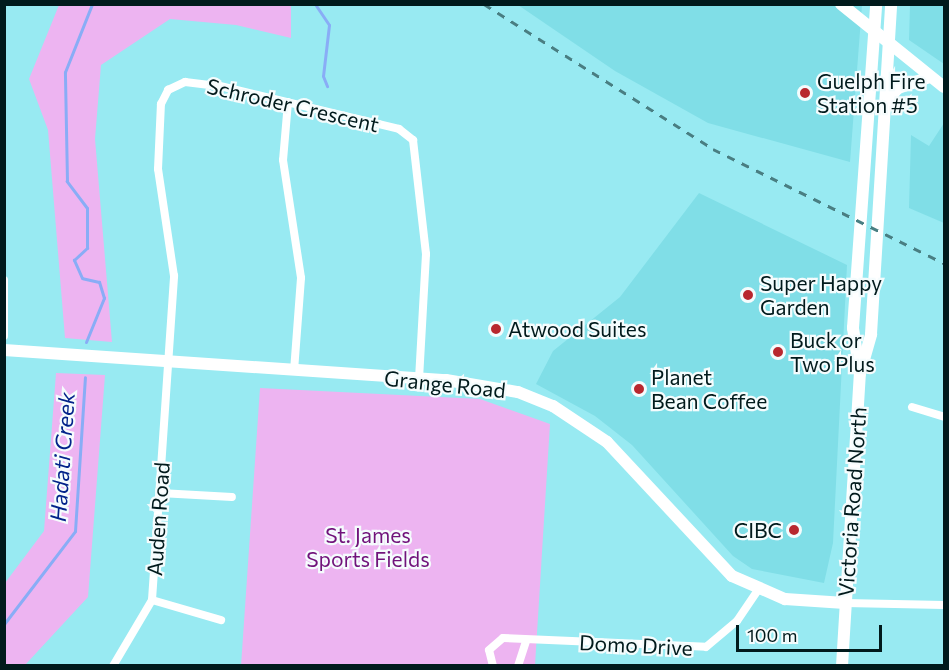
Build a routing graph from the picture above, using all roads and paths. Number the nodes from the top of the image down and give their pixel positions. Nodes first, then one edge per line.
1 (841, 4) edge
2 (876, 4) edge
3 (891, 4) edge
4 (873, 33) junction
5 (888, 47) junction
6 (930, 77) junction
7 (945, 87) edge
8 (288, 102) junction
9 (885, 103) junction
10 (4, 280) edge
11 (4, 336) edge
12 (4, 350) edge
13 (168, 361) junction
14 (294, 371) junction
15 (860, 374) junction
16 (419, 379) junction
17 (912, 407) dead end
18 (945, 417) edge
19 (160, 493) junction
20 (232, 497) dead end
21 (757, 591) junction
22 (152, 600) junction
23 (845, 603) junction
24 (945, 605) edge
25 (221, 620) dead end
26 (526, 641) junction
27 (113, 666) edge
28 (493, 666) edge
29 (518, 666) edge
30 (842, 666) edge

1 - 4 main road
2 - 4 main road, Victoria Road North
3 - 5 main road, Victoria Road North
4 - 5 main road
4 - 15 main road, Victoria Road North
5 - 6 main road
5 - 9 main road, Victoria Road North
6 - 7 main road
6 - 9 main road
8 - 13 street, Schroder Crescent
8 - 14 street
8 - 16 street, Schroder Crescent
9 - 15 main road, Victoria Road North
10 - 11 street
12 - 13 main road, Grange Road
13 - 14 main road, Grange Road
13 - 19 street, Auden Road
14 - 16 main road, Grange Road
15 - 23 main road, Victoria Road North
16 - 21 main road, Grange Road
17 - 18 street
19 - 20 street
19 - 22 street, Auden Road
21 - 23 main road, Grange Road
21 - 26 street, Domo Drive
22 - 25 street
22 - 27 street, Auden Road
23 - 24 street
23 - 30 main road, Victoria Road North
26 - 28 street, Domo Drive
26 - 29 street

